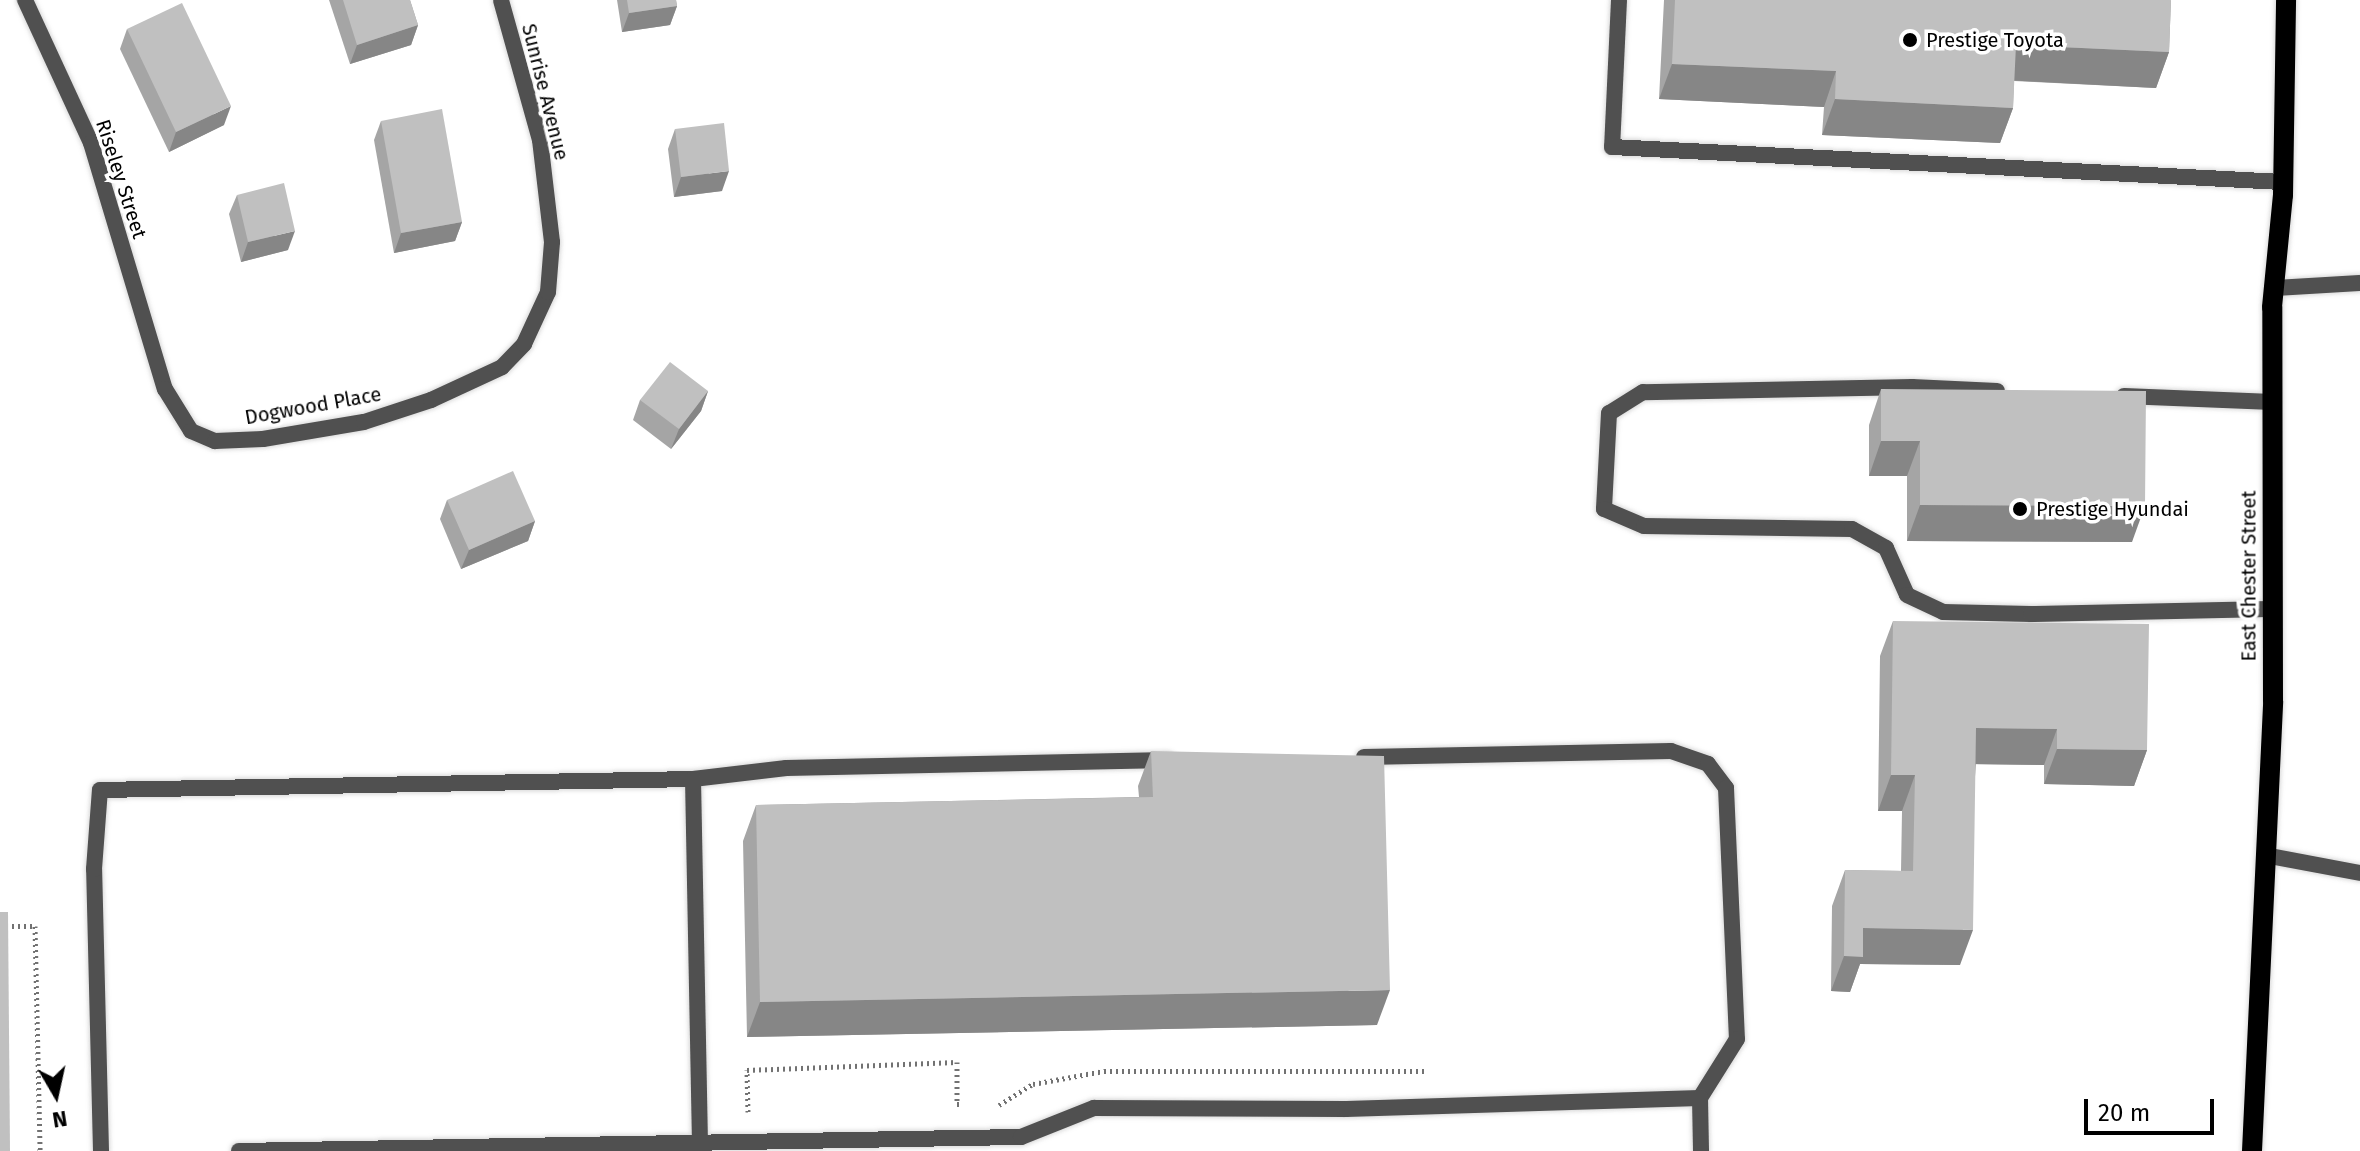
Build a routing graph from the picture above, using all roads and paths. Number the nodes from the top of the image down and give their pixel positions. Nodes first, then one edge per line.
1 (25, 0) edge
2 (501, 0) edge
3 (1619, 0) edge
4 (2286, 0) edge
5 (2283, 182) junction
6 (552, 242) joint
7 (2360, 283) edge
8 (2275, 288) junction
9 (161, 377) joint
10 (2022, 392) edge
11 (2100, 395) edge
12 (2273, 402) junction
13 (2273, 609) junction
14 (1344, 757) edge
15 (1184, 760) edge
16 (693, 779) junction
17 (2265, 855) junction
18 (2360, 873) edge
19 (0, 926) edge
20 (747, 1070) dead end
21 (1427, 1071) dead end
22 (1700, 1098) junction
23 (972, 1104) dead end
24 (986, 1105) dead end
25 (700, 1143) junction
26 (1021, 1144) edge
27 (436, 1149) edge
28 (40, 1151) edge
29 (101, 1151) edge
30 (239, 1151) edge
31 (1701, 1151) edge
32 (2252, 1151) edge

1 - 9 street, Riseley Street
2 - 6 street, Sunrise Avenue
3 - 5 street
4 - 5 main road, East Chester Street
5 - 8 main road, East Chester Street
6 - 9 street, Dogwood Place
7 - 8 street
8 - 12 main road, East Chester Street
10 - 13 street
11 - 12 street
12 - 13 main road, East Chester Street
13 - 17 main road, East Chester Street
14 - 22 street
15 - 16 street
16 - 25 street
16 - 29 street
17 - 18 street
17 - 32 main road, East Chester Street
19 - 28 path
20 - 23 path
21 - 24 path
22 - 26 street
22 - 31 street
25 - 26 street
25 - 27 street
27 - 30 street

